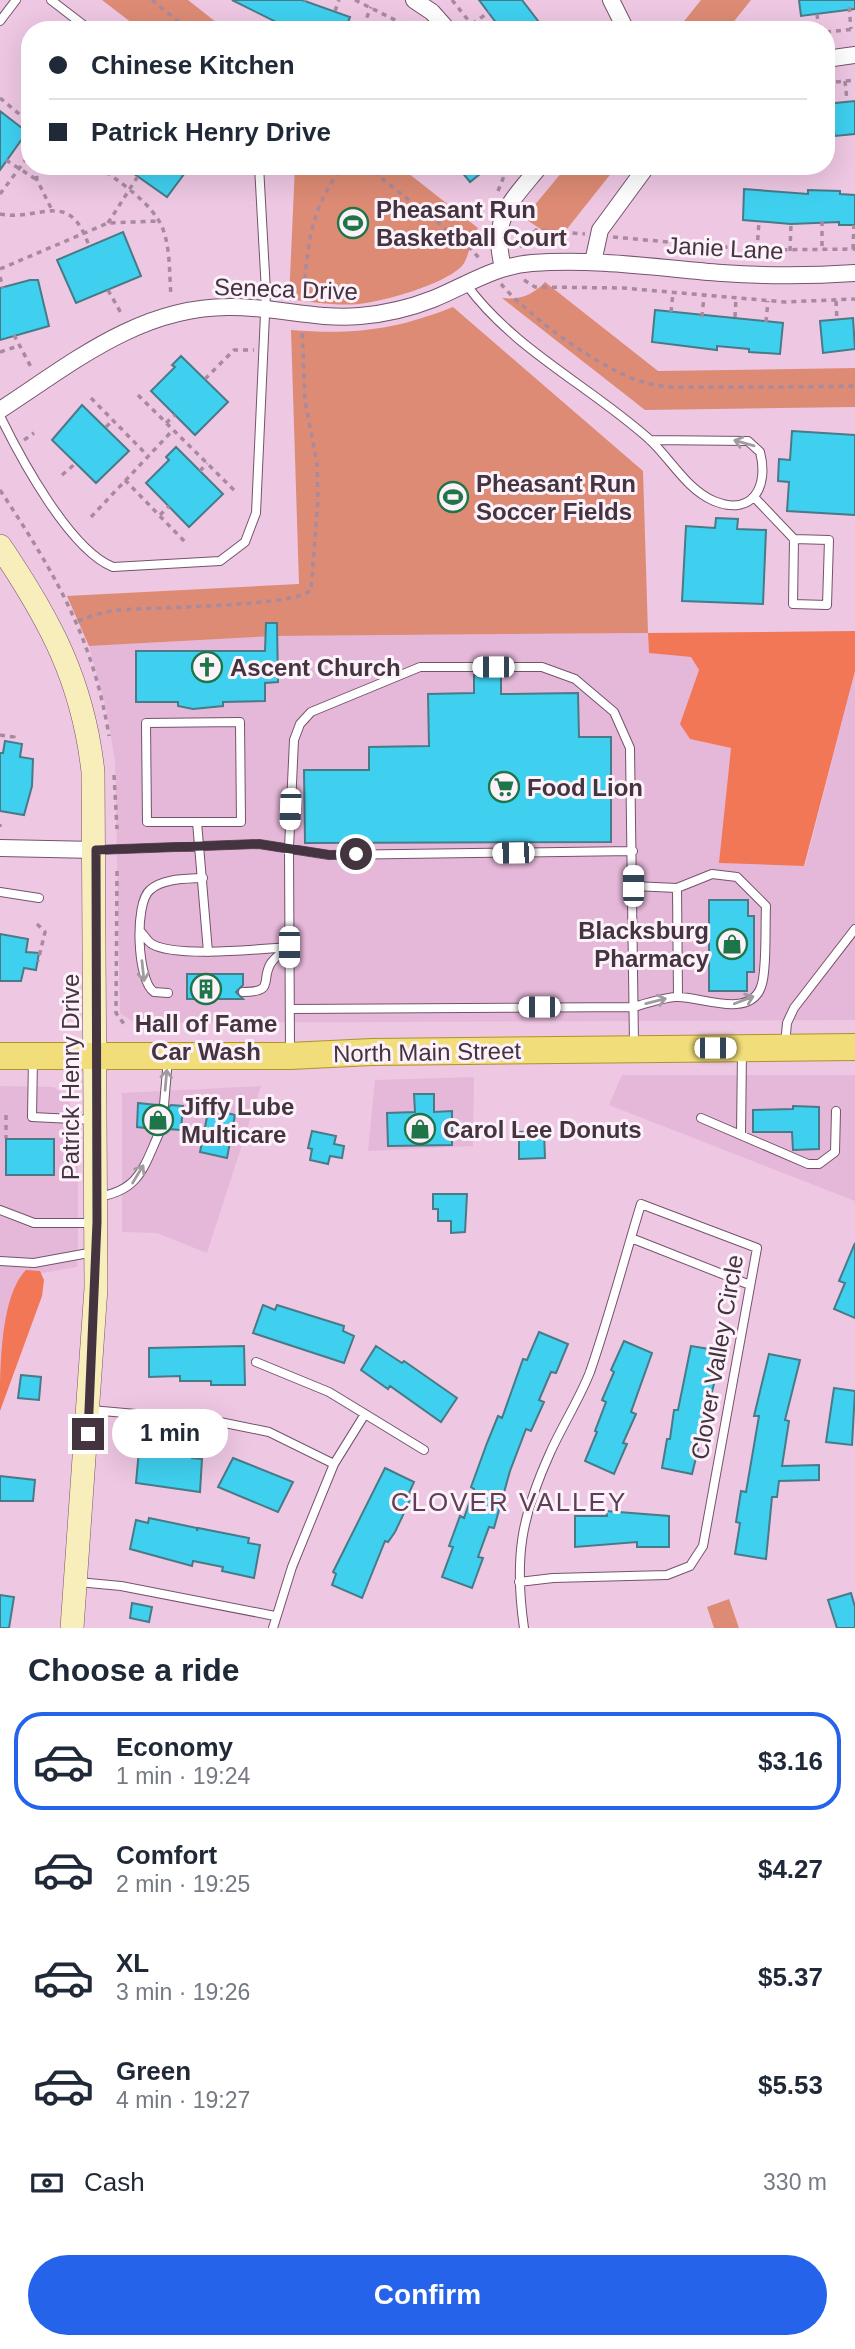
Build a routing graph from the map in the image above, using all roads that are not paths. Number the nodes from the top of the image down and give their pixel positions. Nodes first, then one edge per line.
1 (16, 0) edge
2 (51, 0) edge
3 (414, 0) edge
4 (611, 0) edge
5 (0, 21) edge
6 (78, 21) edge
7 (440, 21) edge
8 (622, 21) edge
9 (855, 55) edge
10 (835, 57) edge
11 (259, 175) edge
12 (533, 175) edge
13 (640, 175) edge
14 (593, 262) junction
15 (496, 269) junction
16 (855, 274) edge
17 (466, 284) junction
18 (265, 308) junction
19 (0, 410) edge
20 (0, 416) edge
21 (650, 440) junction
22 (755, 498) junction
23 (794, 539) junction
24 (0, 546) edge
25 (197, 822) junction
26 (199, 846) junction
27 (0, 848) edge
28 (289, 848) junction
29 (96, 850) junction
30 (633, 851) junction
31 (203, 878) junction
32 (633, 886) junction
33 (677, 887) junction
34 (0, 892) edge
35 (39, 898) dead end
36 (855, 929) edge
37 (141, 931) junction
38 (289, 947) junction
39 (208, 952) junction
40 (243, 992) dead end
41 (168, 993) dead end
42 (678, 996) junction
43 (634, 1007) junction
44 (290, 1009) junction
45 (855, 1047) edge
46 (742, 1048) junction
47 (784, 1048) junction
48 (634, 1049) junction
49 (33, 1055) junction
50 (97, 1055) junction
51 (168, 1055) junction
52 (0, 1056) edge
53 (290, 1056) junction
54 (164, 1105) dead end
55 (836, 1111) dead end
56 (701, 1118) dead end
57 (97, 1120) junction
58 (161, 1129) dead end
59 (741, 1135) junction
60 (97, 1198) junction
61 (0, 1210) edge
62 (97, 1222) junction
63 (631, 1238) junction
64 (97, 1251) junction
65 (0, 1261) edge
66 (750, 1285) junction
67 (256, 1362) dead end
68 (90, 1410) junction
69 (365, 1414) junction
70 (424, 1450) dead end
71 (334, 1464) junction
72 (76, 1582) junction
73 (519, 1582) junction
74 (275, 1616) junction
75 (72, 1628) edge
76 (273, 1628) edge
77 (524, 1628) edge

1 - 5 lane
2 - 6 lane
3 - 7 street
4 - 8 street
9 - 10 street
11 - 18 lane
12 - 15 street
13 - 14 street
14 - 15 street, Janie Lane
14 - 16 street, Janie Lane
15 - 17 street, Seneca Drive
17 - 18 street, Seneca Drive
17 - 21 lane
18 - 19 street, Seneca Drive
18 - 20 lane
21 - 22 lane
22 -> 21 lane
22 - 23 lane
23 - 23 lane
24 - 29 main road, Patrick Henry Drive
25 - 25 lane
25 - 26 lane
26 - 28 lane
26 - 29 lane
26 - 31 lane
27 - 29 street
28 - 30 lane
28 - 30 lane
28 - 38 lane
29 - 50 main road, Patrick Henry Drive
30 - 32 lane
31 - 37 lane
31 - 39 lane
32 - 33 lane
32 - 43 lane
33 - 42 lane
42 -> 33 lane
34 - 35 lane
36 - 47 lane
37 - 39 lane
37 -> 41 lane
38 - 39 lane
38 - 40 lane
38 - 44 lane
43 -> 42 lane
43 - 44 lane
43 - 48 lane
44 - 53 lane
45 - 47 main road, North Main Street
46 - 47 main road, North Main Street
46 - 48 main road, North Main Street
46 - 59 lane
48 - 53 main road, North Main Street
49 - 50 main road, North Main Street
49 - 52 main road, North Main Street
49 - 57 lane
50 - 51 main road, North Main Street
50 - 57 main road, Patrick Henry Drive
51 - 53 main road, North Main Street
54 -> 51 lane
55 - 59 lane
56 - 59 lane
57 - 60 main road, Patrick Henry Drive
60 -> 58 lane
60 - 62 main road, Patrick Henry Drive
61 - 62 lane
62 - 64 main road, Patrick Henry Drive
63 - 66 lane
63 - 66 lane, Clover Valley Circle
63 - 73 lane, Clover Valley Circle
64 - 65 lane
64 - 68 main road, Patrick Henry Drive
66 - 73 lane, Clover Valley Circle
67 - 69 lane
68 - 71 lane
68 - 72 main road, Patrick Henry Drive
69 - 70 lane
69 - 71 lane
71 - 74 lane
72 - 74 lane
72 - 75 main road, Patrick Henry Drive
73 - 77 lane, Clover Valley Circle
74 - 76 lane

